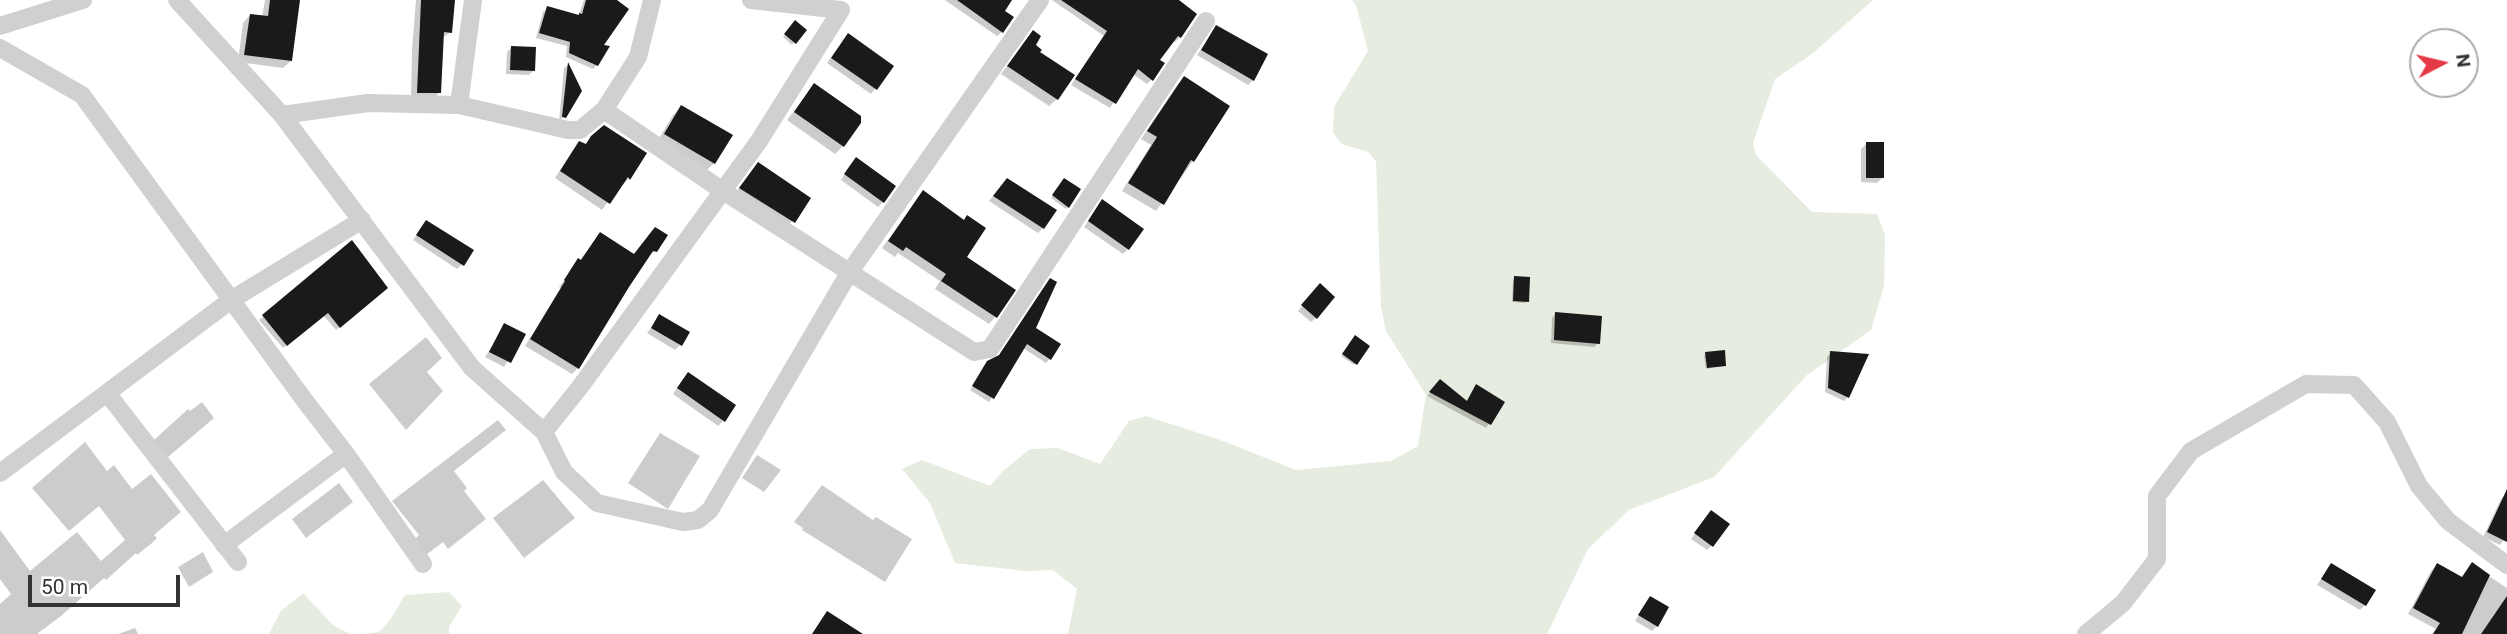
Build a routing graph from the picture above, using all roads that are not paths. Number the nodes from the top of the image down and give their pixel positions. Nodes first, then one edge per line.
1 (83, 0) edge
2 (177, 0) edge
3 (473, 0) edge
4 (652, 0) edge
5 (751, 0) edge
6 (1040, 0) edge
7 (844, 5) edge
8 (1206, 22) dead end
9 (0, 26) edge
10 (0, 48) edge
11 (459, 104) junction
12 (604, 110) junction
13 (282, 115) junction
14 (723, 191) junction
15 (362, 220) junction
16 (849, 273) junction
17 (231, 300) junction
18 (107, 393) junction
19 (544, 432) junction
20 (346, 454) junction
21 (0, 473) edge
22 (224, 545) junction
23 (238, 562) dead end
24 (423, 564) dead end
25 (2507, 565) edge
26 (2087, 634) edge

1 - 9 street
2 - 13 street
3 - 11 street
4 - 12 street
5 - 7 street
6 - 16 street
7 - 14 street
8 - 16 street
10 - 17 street
11 - 12 street
11 - 13 street
12 - 14 street
13 - 15 street
14 - 16 street
14 - 19 street
15 - 17 street
15 - 19 street
16 - 19 street
17 - 18 street
17 - 20 street
18 - 21 street
18 - 22 street
20 - 22 street
20 - 24 street
22 - 23 street
25 - 26 street

